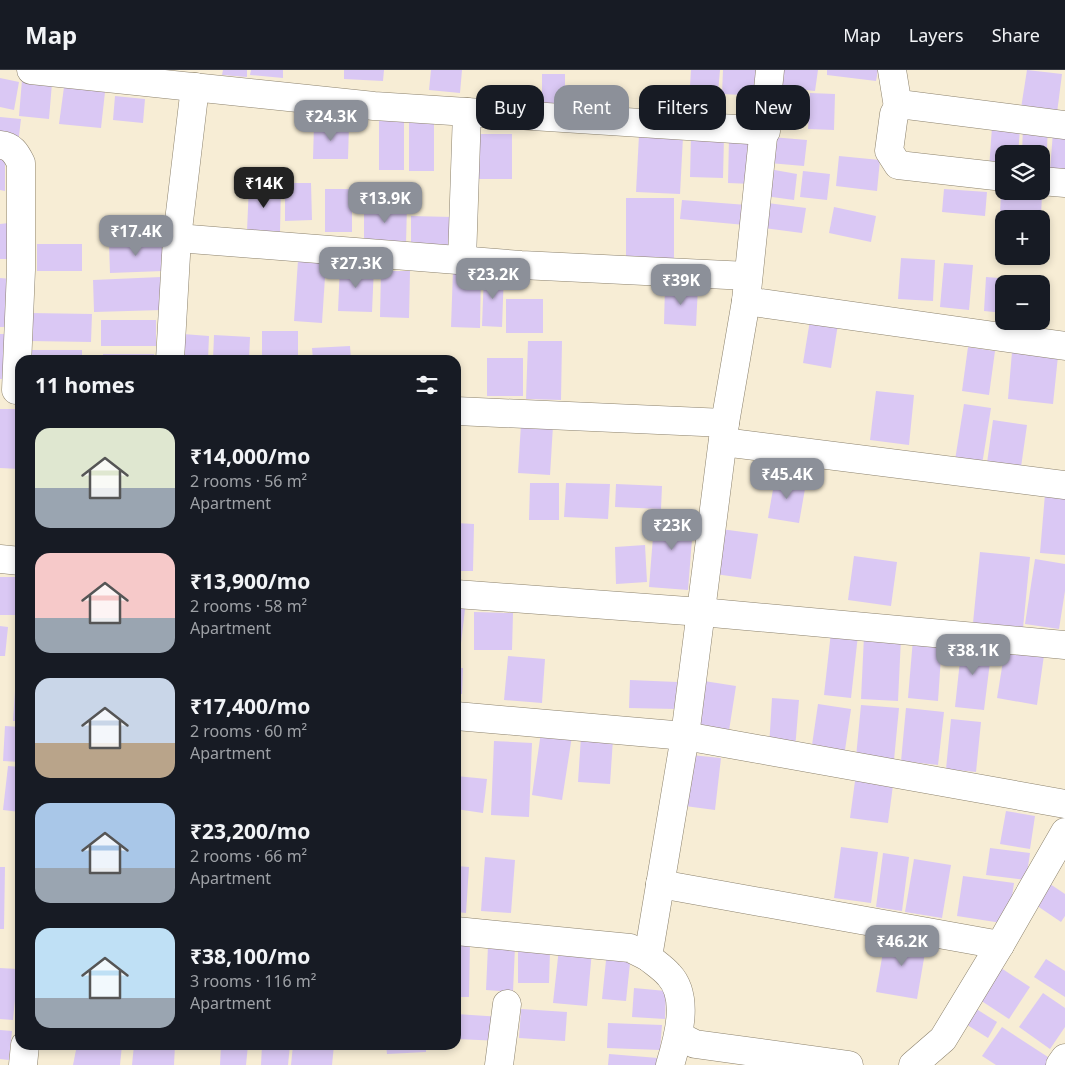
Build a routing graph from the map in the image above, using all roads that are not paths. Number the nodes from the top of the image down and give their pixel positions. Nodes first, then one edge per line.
1 (31, 70) edge
2 (770, 70) edge
3 (892, 70) edge
4 (195, 87) junction
5 (898, 107) junction
6 (467, 112) junction
7 (1065, 125) edge
8 (766, 131) junction
9 (0, 145) edge
10 (995, 176) edge
11 (1050, 182) edge
12 (1065, 183) edge
13 (177, 238) junction
14 (462, 260) junction
15 (11, 270) edge
16 (747, 288) junction
17 (1065, 346) edge
18 (170, 355) edge
19 (12, 390) edge
20 (461, 410) edge
21 (724, 432) junction
22 (1065, 485) edge
23 (0, 559) edge
24 (15, 560) edge
25 (461, 594) edge
26 (701, 612) junction
27 (1065, 644) edge
28 (461, 716) edge
29 (685, 736) junction
30 (1065, 804) edge
31 (1065, 832) edge
32 (660, 884) junction
33 (461, 931) edge
34 (1000, 946) junction
35 (648, 957) junction
36 (507, 1004) dead end
37 (679, 1036) junction
38 (24, 1050) edge
39 (1065, 1058) edge
40 (23, 1065) edge
41 (499, 1065) edge
42 (670, 1065) edge
43 (849, 1065) edge
44 (913, 1065) edge
45 (1060, 1065) edge

1 - 4 street
2 - 8 street
3 - 5 street
4 - 6 street
4 - 13 street
5 - 7 street
5 - 10 street
6 - 8 street
6 - 14 street
8 - 16 street
9 - 15 street
11 - 12 street
13 - 14 street
13 - 18 street
14 - 16 street
15 - 19 street
16 - 17 street
16 - 21 street
20 - 21 street
21 - 22 street
21 - 26 street
23 - 24 street
25 - 26 street
26 - 27 street
26 - 29 street
28 - 29 street
29 - 30 street
29 - 32 street
31 - 34 street
32 - 34 street
32 - 35 street
33 - 35 street
34 - 44 street
35 - 37 street
36 - 41 street
37 - 42 street
37 - 43 street
38 - 40 street
39 - 45 street

